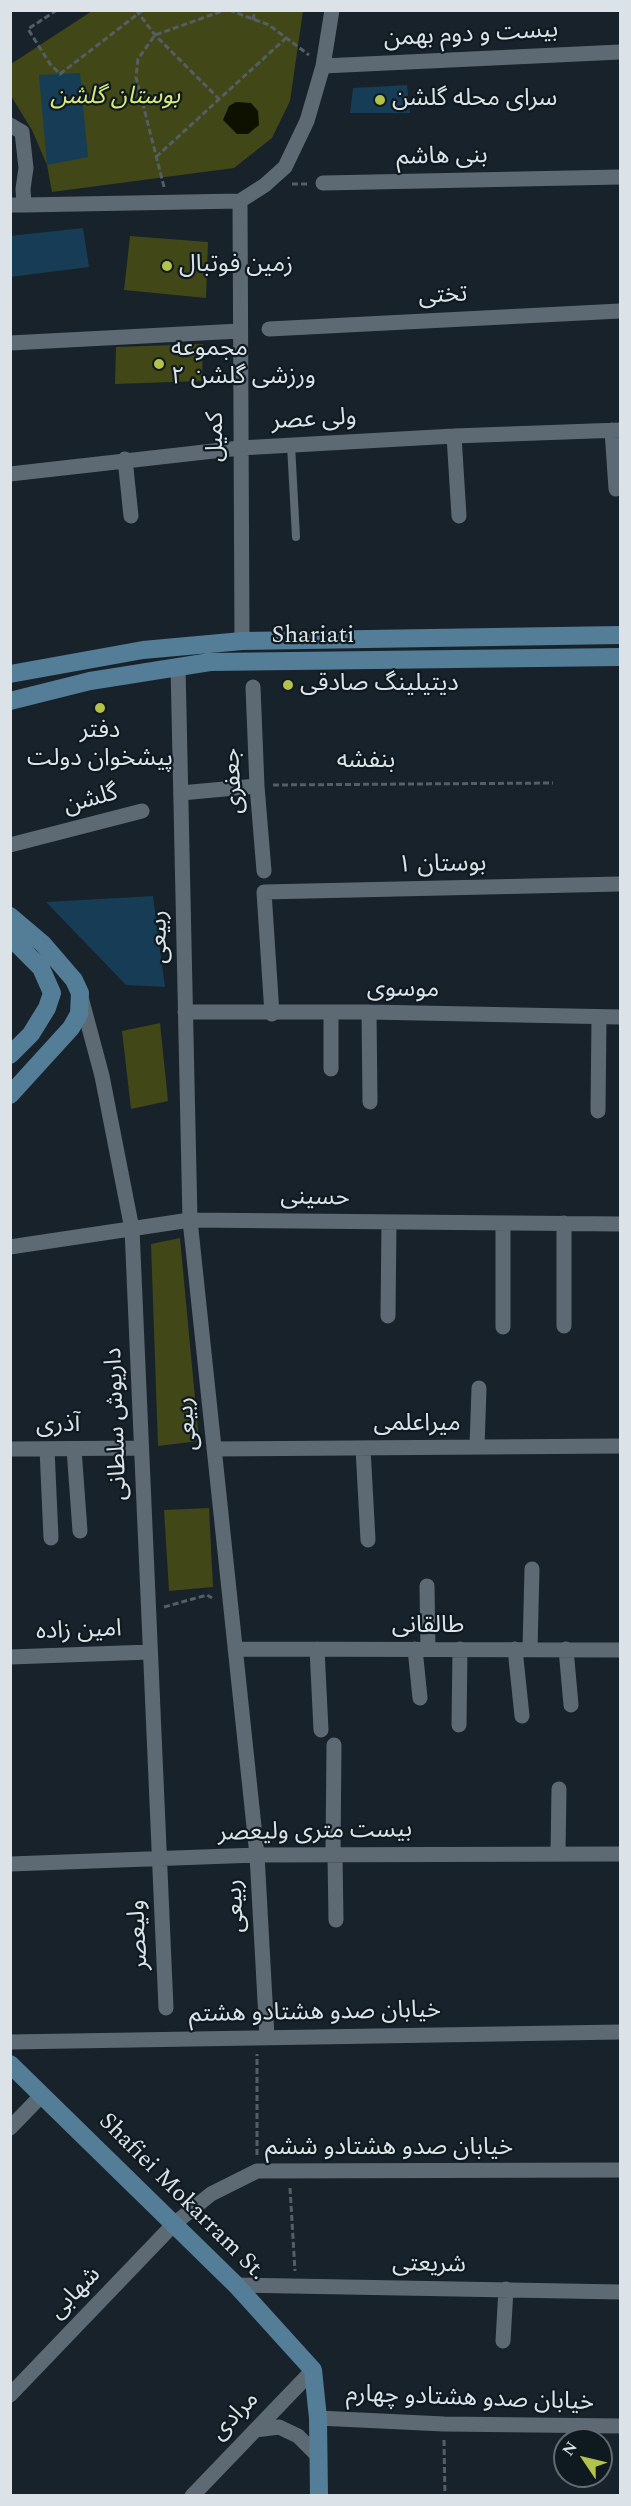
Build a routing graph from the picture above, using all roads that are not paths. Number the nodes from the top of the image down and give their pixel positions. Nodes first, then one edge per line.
1 (332, 10) edge
2 (621, 52) edge
3 (323, 66) junction
4 (10, 125) edge
5 (621, 177) edge
6 (323, 183) road end
7 (240, 201) junction
8 (17, 205) edge
9 (621, 311) edge
10 (269, 329) dead end
11 (240, 331) junction
12 (10, 343) edge
13 (616, 430) edge
14 (454, 436) junction
15 (291, 445) junction
16 (240, 448) junction
17 (125, 459) junction
18 (10, 474) edge
19 (616, 489) dead end
20 (131, 516) dead end
21 (459, 516) dead end
22 (296, 537) dead end
23 (621, 635) edge
24 (242, 641) junction
25 (621, 657) edge
26 (178, 666) junction
27 (10, 674) edge
28 (254, 687) dead end
29 (10, 701) edge
30 (257, 786) junction
31 (181, 793) junction
32 (142, 811) dead end
33 (10, 845) edge
34 (264, 871) dead end
35 (621, 884) edge
36 (14, 926) edge
37 (80, 993) junction
38 (185, 1012) junction
39 (369, 1012) junction
40 (331, 1013) junction
41 (272, 1014) junction
42 (599, 1017) junction
43 (621, 1017) edge
44 (10, 1055) edge
45 (331, 1069) dead end
46 (10, 1095) edge
47 (370, 1102) dead end
48 (598, 1111) dead end
49 (190, 1220) junction
50 (388, 1222) junction
51 (503, 1223) junction
52 (564, 1223) junction
53 (621, 1224) edge
54 (132, 1229) junction
55 (10, 1247) edge
56 (388, 1316) dead end
57 (564, 1326) dead end
58 (503, 1327) dead end
59 (479, 1388) dead end
60 (621, 1446) edge
61 (477, 1447) junction
62 (363, 1448) junction
63 (10, 1449) edge
64 (47, 1449) junction
65 (74, 1449) junction
66 (141, 1449) junction
67 (214, 1449) junction
68 (80, 1531) dead end
69 (51, 1538) dead end
70 (368, 1540) dead end
71 (532, 1569) dead end
72 (427, 1586) dead end
73 (235, 1649) junction
74 (316, 1649) junction
75 (422, 1649) junction
76 (460, 1649) junction
77 (522, 1649) junction
78 (566, 1649) junction
79 (621, 1650) edge
80 (150, 1652) junction
81 (10, 1657) edge
82 (420, 1698) dead end
83 (571, 1705) dead end
84 (522, 1716) dead end
85 (459, 1725) dead end
86 (321, 1730) dead end
87 (334, 1745) dead end
88 (559, 1789) dead end
89 (558, 1854) junction
90 (621, 1854) edge
91 (257, 1855) junction
92 (334, 1855) junction
93 (159, 1859) junction
94 (10, 1864) edge
95 (336, 1920) dead end
96 (166, 2008) dead end
97 (621, 2032) edge
98 (267, 2037) junction
99 (10, 2042) edge
100 (10, 2064) edge
101 (42, 2095) junction
102 (10, 2128) edge
103 (621, 2170) edge
104 (174, 2224) junction
105 (236, 2285) junction
106 (506, 2289) junction
107 (621, 2292) edge
108 (503, 2341) dead end
109 (313, 2370) junction
110 (10, 2395) edge
111 (318, 2418) junction
112 (621, 2426) edge
113 (255, 2430) junction
114 (319, 2457) junction
115 (192, 2496) edge
116 (319, 2496) edge

1 - 3 street
2 - 3 street, بیست و دوم بهمن
3 - 7 street
4 - 8 street
5 - 6 street, بنی هاشم
7 - 8 street
7 - 11 street, کمیل
9 - 10 street, تختی
11 - 12 street
11 - 16 street, کمیل
13 - 14 street, ولی عصر
13 - 19 street
14 - 15 street, ولی عصر
14 - 21 street
15 - 16 street, ولی عصر
15 - 22 lane
16 - 17 street, ولی عصر
16 - 24 street, کمیل
17 - 18 street, ولی عصر
17 - 20 street
23 - 24 main road, Shariati
24 - 27 main road, Shariati
25 - 26 main road, Shariati
26 - 29 main road, Shariati
26 - 31 street, ربیعی
28 - 30 street, جعفری
30 - 31 street
30 - 34 street, جعفری
31 - 38 street, ربیعی
32 - 33 street, گلشن
35 - 41 street, بوستان ۱
36 - 37 main road
36 - 44 main road
37 - 46 main road
37 - 54 street, داریوش سلطانی
38 - 41 street, موسوی
38 - 49 street, ربیعی
39 - 40 street, موسوی
39 - 42 street, موسوی
39 - 47 street
40 - 41 street, موسوی
40 - 45 street
42 - 43 street, موسوی
42 - 48 street
49 - 50 street, حسینی
49 - 54 street, حسینی
49 - 67 street, ربیعی
50 - 51 street, حسینی
50 - 56 street
51 - 52 street, حسینی
51 - 58 street
52 - 53 street, حسینی
52 - 57 street
54 - 55 street, حسینی
54 - 66 street, داریوش سلطانی
59 - 61 street
60 - 61 street, میراعلمی
61 - 62 street, میراعلمی
62 - 67 street, میراعلمی
62 - 70 street
63 - 64 street, آذری
64 - 65 street, آذری
64 - 69 street
65 - 66 street, آذری
65 - 68 street
66 - 80 street, داریوش سلطانی
67 - 73 street, ربیعی
71 - 77 street
72 - 75 street
73 - 74 street, طالقانی
73 - 91 street, ربیعی
74 - 75 street, طالقانی
74 - 86 street
75 - 76 street, طالقانی
75 - 82 street
76 - 77 street, طالقانی
76 - 85 street
77 - 78 street, طالقانی
77 - 84 street
78 - 79 street, طالقانی
78 - 83 street
80 - 81 street, امین زاده
80 - 93 street, داریوش سلطانی
87 - 92 street
88 - 89 street
89 - 90 street, بیست متری ولیعصر
89 - 92 street, بیست متری ولیعصر
91 - 92 street, بیست متری ولیعصر
91 - 93 street, بیست متری ولیعصر
91 - 98 street, ربیعی
92 - 95 street
93 - 94 street, بیست متری ولیعصر
93 - 96 street, ولیعصر
97 - 98 street, خیابان صدو هشتادو هشتم
98 - 99 street, خیابان صدو هشتادو هشتم
100 - 101 main road, Shafiei Mokarram St.
101 - 102 street
101 - 104 main road, Shafiei Mokarram St.
103 - 104 street, خیابان صدو هشتادو ششم
104 - 105 main road, Shafiei Mokarram St.
104 - 110 street, شهابی
105 - 106 street, شریعتی
105 - 109 main road, Shafiei Mokarram St.
106 - 107 street, شریعتی
106 - 108 street
109 - 111 main road
109 - 113 street, مرادی
111 - 112 street, خیابان صدو هشتادو چهارم
111 - 114 main road
113 - 114 street
113 - 115 street, مرادی
114 - 116 main road

